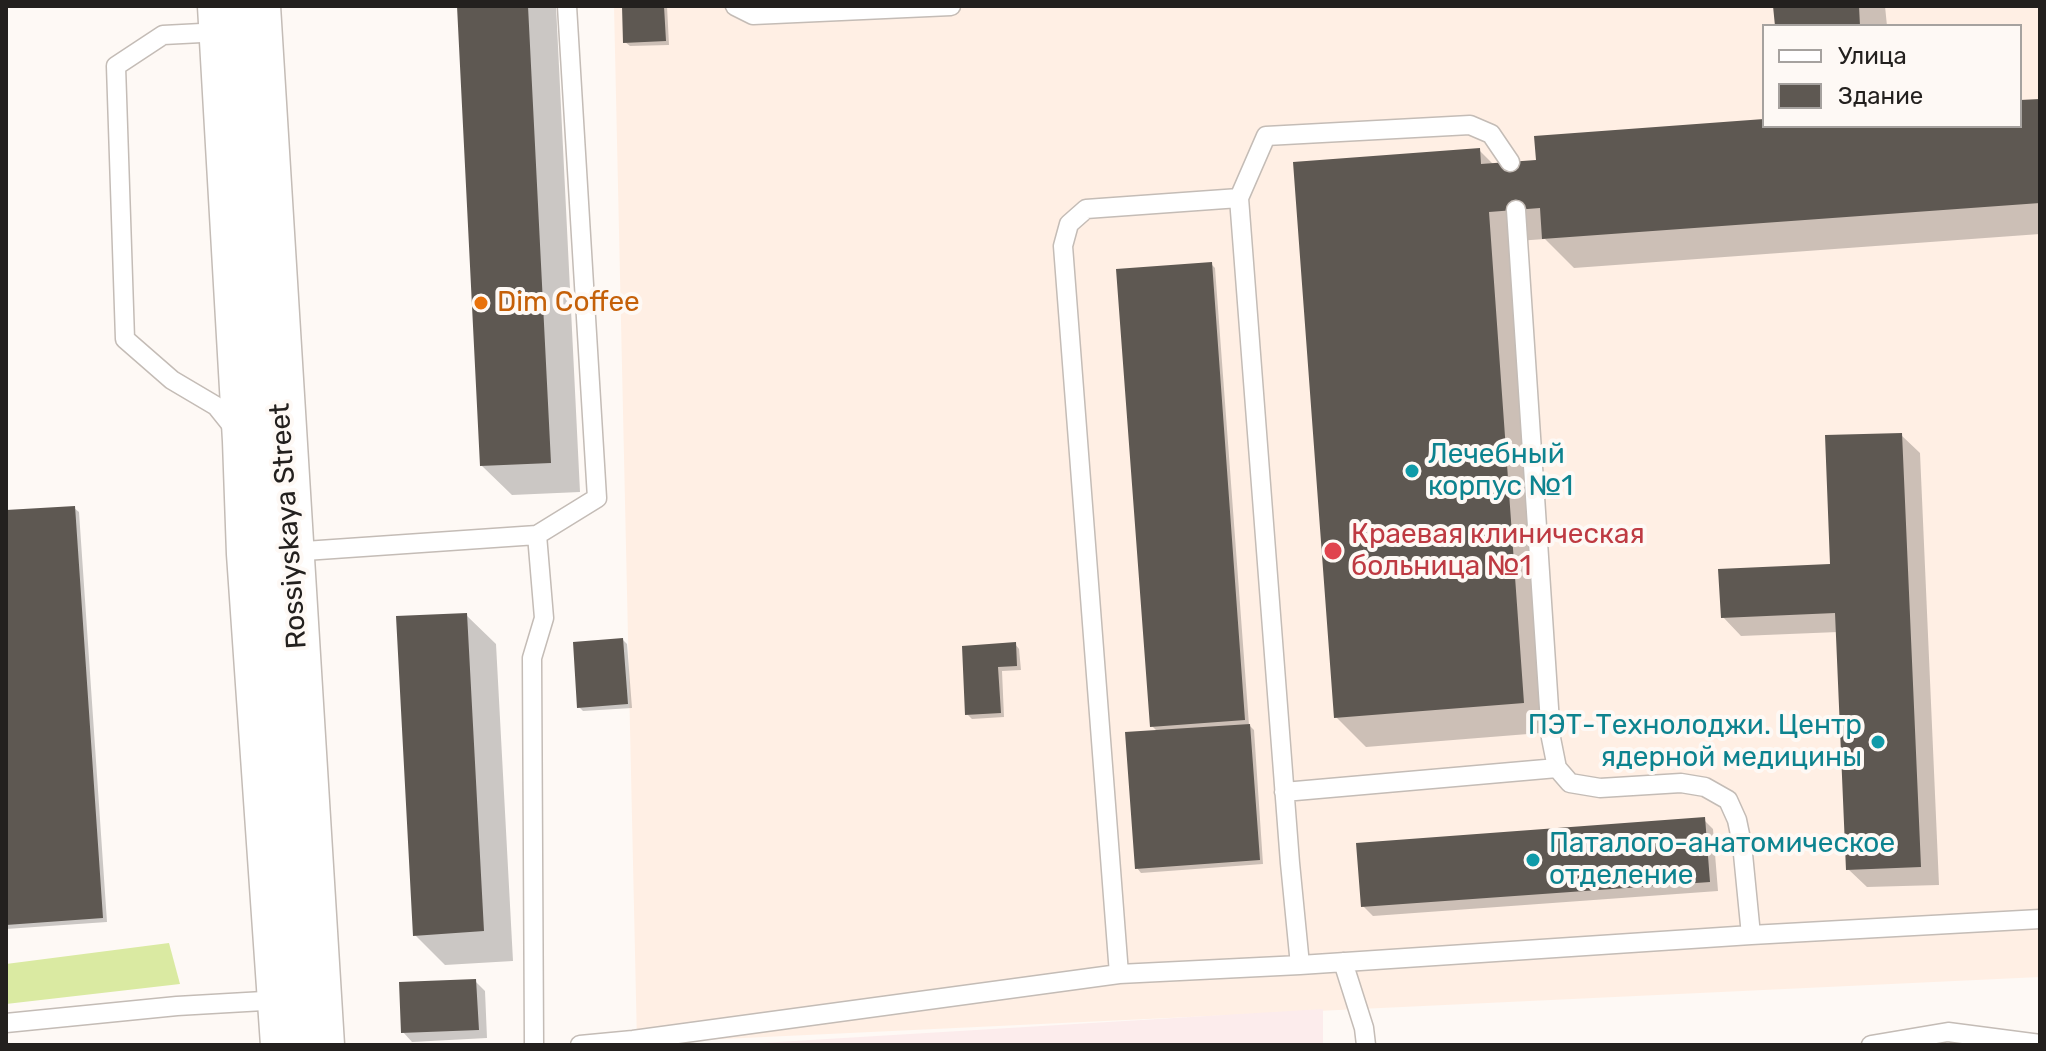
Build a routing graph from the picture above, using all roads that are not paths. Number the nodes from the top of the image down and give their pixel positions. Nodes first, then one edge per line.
1 (258, 6) edge
2 (567, 6) edge
3 (735, 6) edge
4 (951, 6) edge
5 (220, 19) edge
6 (1510, 162) dead end
7 (1239, 198) junction
8 (1516, 210) dead end
9 (245, 441) junction
10 (537, 535) junction
11 (290, 552) junction
12 (1557, 768) junction
13 (1284, 792) junction
14 (2040, 919) edge
15 (1751, 935) junction
16 (1343, 962) junction
17 (1300, 965) junction
18 (1119, 974) junction
19 (281, 1000) junction
20 (6, 1023) edge
21 (2040, 1044) edge
22 (283, 1045) edge
23 (322, 1045) edge
24 (534, 1045) edge
25 (580, 1045) edge
26 (1366, 1045) edge
27 (1871, 1045) edge

1 - 11 main road, Rossiyskaya Street
2 - 10 lane
3 - 4 lane
5 - 9 main road, Rossiyskaya Street
5 - 9 lane
6 - 7 lane
7 - 13 lane
7 - 18 lane
8 - 12 lane
9 - 19 main road, Rossiyskaya Street
10 - 11 lane
10 - 24 lane
11 - 23 main road, Rossiyskaya Street
12 - 13 lane
12 - 15 lane
13 - 17 lane
14 - 15 lane
15 - 16 lane
16 - 17 lane
16 - 26 lane
17 - 18 lane
18 - 25 lane
19 - 20 lane
19 - 22 main road, Rossiyskaya Street
21 - 27 lane

